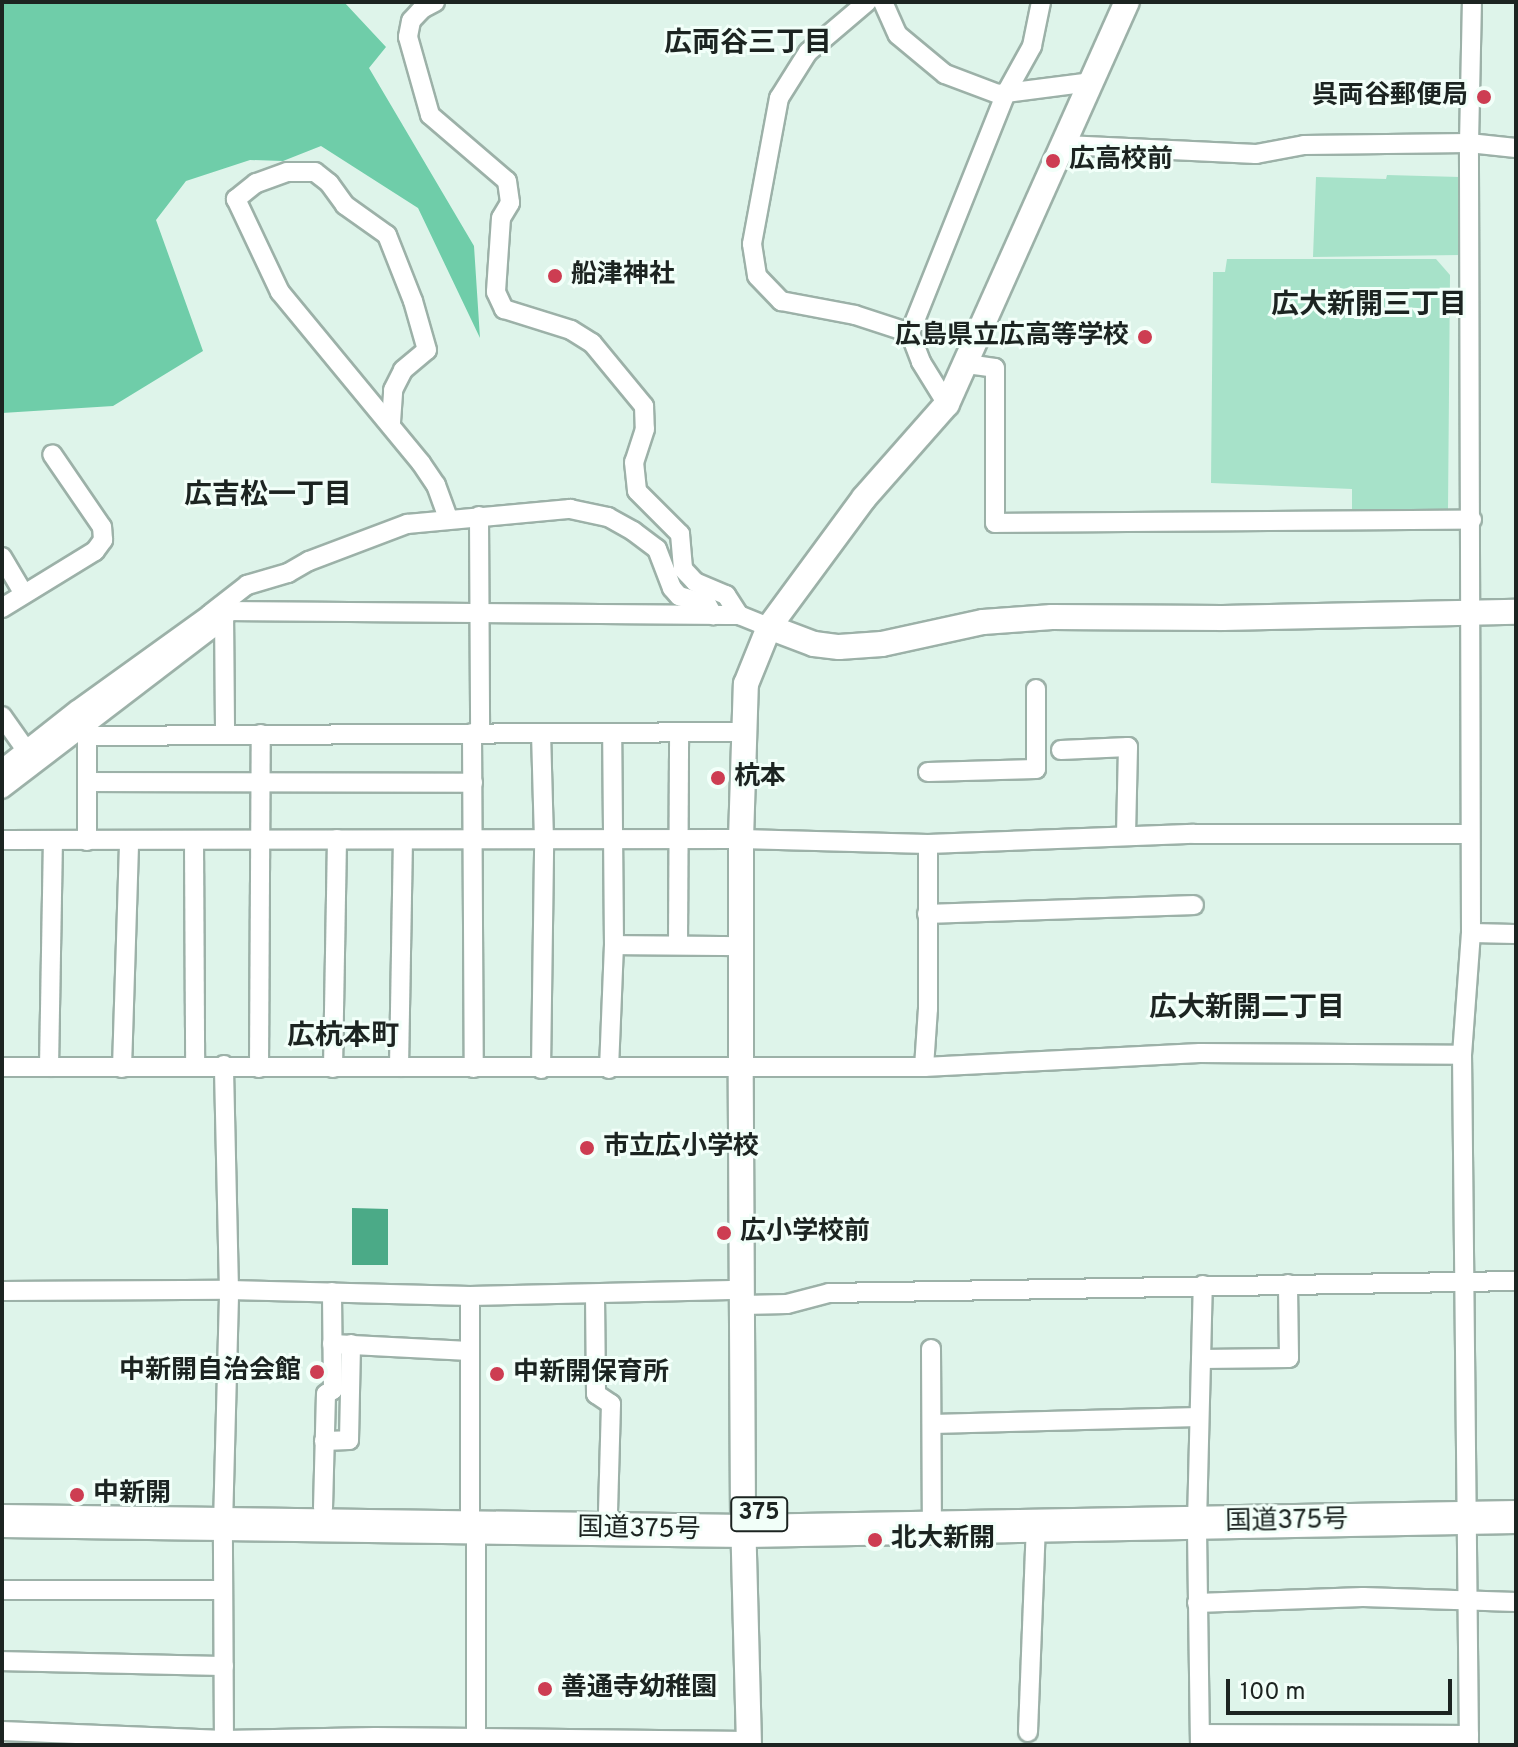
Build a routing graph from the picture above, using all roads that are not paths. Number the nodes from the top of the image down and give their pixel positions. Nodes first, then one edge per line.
1 (435, 2) edge
2 (867, 2) edge
3 (883, 2) edge
4 (1041, 2) edge
5 (1127, 2) edge
6 (1472, 2) edge
7 (1092, 82) junction
8 (1006, 93) junction
9 (1469, 143) junction
10 (1065, 145) junction
11 (1516, 148) edge
12 (910, 333) junction
13 (967, 364) junction
14 (947, 404) junction
15 (391, 422) junction
16 (52, 454) dead end
17 (479, 516) junction
18 (448, 518) junction
19 (1472, 520) junction
20 (2, 557) edge
21 (24, 594) junction
22 (2, 608) edge
23 (1468, 612) junction
24 (1516, 612) edge
25 (480, 614) junction
26 (219, 615) junction
27 (713, 615) junction
28 (739, 615) junction
29 (769, 627) junction
30 (1036, 689) dead end
31 (2, 716) edge
32 (84, 723) junction
33 (743, 732) junction
34 (225, 733) junction
35 (476, 733) junction
36 (612, 733) junction
37 (679, 733) junction
38 (261, 734) junction
39 (541, 734) junction
40 (26, 750) junction
41 (1061, 750) dead end
42 (2, 769) edge
43 (928, 772) dead end
44 (261, 780) junction
45 (87, 782) junction
46 (473, 783) junction
47 (2, 789) edge
48 (1470, 834) junction
49 (1126, 836) junction
50 (337, 839) junction
51 (474, 839) junction
52 (613, 839) junction
53 (680, 839) junction
54 (741, 839) junction
55 (2, 840) edge
56 (403, 840) junction
57 (544, 840) junction
58 (53, 841) junction
59 (87, 841) junction
60 (129, 841) junction
61 (194, 842) junction
62 (260, 842) junction
63 (928, 844) junction
64 (1194, 905) dead end
65 (927, 914) junction
66 (1471, 933) junction
67 (1516, 934) edge
68 (678, 944) junction
69 (614, 945) junction
70 (741, 946) junction
71 (1462, 1055) junction
72 (195, 1065) junction
73 (224, 1065) junction
74 (2, 1067) edge
75 (49, 1067) junction
76 (399, 1067) junction
77 (741, 1067) junction
78 (924, 1067) junction
79 (122, 1068) junction
80 (259, 1068) junction
81 (333, 1068) junction
82 (474, 1068) junction
83 (541, 1069) junction
84 (609, 1069) junction
85 (1467, 1280) junction
86 (1516, 1281) edge
87 (1288, 1284) junction
88 (1203, 1285) junction
89 (229, 1290) junction
90 (2, 1291) edge
91 (332, 1292) junction
92 (470, 1296) junction
93 (595, 1296) junction
94 (743, 1297) junction
95 (341, 1344) junction
96 (931, 1349) dead end
97 (470, 1351) junction
98 (1201, 1359) junction
99 (1199, 1417) junction
100 (932, 1424) junction
101 (1516, 1499) edge
102 (2, 1504) edge
103 (323, 1508) junction
104 (1468, 1509) junction
105 (608, 1512) junction
106 (1198, 1514) junction
107 (224, 1516) junction
108 (1516, 1517) edge
109 (932, 1519) junction
110 (2, 1521) edge
111 (472, 1521) junction
112 (744, 1523) junction
113 (1036, 1526) junction
114 (2, 1590) edge
115 (223, 1590) junction
116 (1469, 1601) junction
117 (1516, 1602) edge
118 (1197, 1603) junction
119 (2, 1661) edge
120 (224, 1666) junction
121 (2, 1731) edge
122 (1028, 1732) dead end
123 (41, 1738) edge
124 (1200, 1740) edge
125 (1469, 1740) edge
126 (476, 1741) edge
127 (224, 1743) edge
128 (749, 1743) edge

1 - 28 street
2 - 12 street
3 - 8 street
4 - 8 street
5 - 7 street
6 - 9 street
7 - 8 street
7 - 10 street
8 - 12 street
9 - 10 street
9 - 11 street
9 - 19 street
10 - 13 street
12 - 14 street
13 - 14 street
13 - 19 street
14 - 29 street
15 - 15 street
15 - 18 street
16 - 21 street
17 - 18 street
17 - 25 street
17 - 27 street
18 - 26 street
19 - 23 street
20 - 21 street
21 - 22 street
23 - 24 street
23 - 29 street
23 - 48 street
25 - 26 street
25 - 27 street
25 - 35 street
26 - 32 street
26 - 34 street
27 - 28 street
28 - 29 street
29 - 33 street
30 - 43 street
31 - 40 street
32 - 34 street
32 - 40 street
32 - 45 street
32 - 47 street
33 - 37 street
33 - 54 street
34 - 38 street
35 - 38 street
35 - 39 street
35 - 46 street
36 - 37 street
36 - 39 street
36 - 52 street
37 - 53 street
38 - 44 street
39 - 57 street
40 - 42 street
41 - 49 street
44 - 45 street
44 - 46 street
44 - 62 street
45 - 59 street
46 - 51 street
48 - 49 street
48 - 66 street
49 - 63 street
50 - 56 street
50 - 62 street
50 - 81 street
51 - 56 street
51 - 57 street
51 - 82 street
52 - 53 street
52 - 57 street
52 - 69 street
53 - 54 street
53 - 68 street
54 - 63 street
54 - 70 street
55 - 58 street
56 - 76 street
57 - 83 street
58 - 59 street
58 - 75 street
59 - 60 street
60 - 61 street
60 - 79 street
61 - 62 street
61 - 72 street
62 - 80 street
63 - 65 street
64 - 65 street
65 - 78 street
66 - 67 street
66 - 71 street
68 - 69 street
68 - 70 street
69 - 84 street
70 - 77 street
71 - 78 street
71 - 85 street
72 - 73 street
72 - 79 street
73 - 80 street
73 - 89 street
74 - 75 street
75 - 79 street
76 - 81 street
76 - 82 street
77 - 78 street
77 - 84 street
77 - 94 street
80 - 81 street
82 - 83 street
83 - 84 street
85 - 86 street
85 - 87 street
85 - 104 street
87 - 88 street
87 - 98 street
88 - 94 street
88 - 98 street
89 - 90 street
89 - 91 street
89 - 107 street
91 - 92 street
91 - 95 street
92 - 93 street
92 - 97 street
93 - 94 street
93 - 105 street
94 - 112 street
95 - 97 street
95 - 103 street
96 - 100 street
97 - 111 street
98 - 99 street
99 - 100 street
99 - 106 street
100 - 109 street
101 - 104 highway, 国道375号 / 375
102 - 107 highway, 国道375号 / 375
103 - 107 highway, 国道375号 / 375
103 - 111 highway, 国道375号 / 375
104 - 106 highway, 国道375号 / 375
104 - 108 highway, 国道375号 / 375
104 - 116 street
105 - 111 highway, 国道375号 / 375
105 - 112 highway, 国道375号 / 375
106 - 109 highway, 国道375号 / 375
106 - 113 highway, 国道375号 / 375
106 - 118 street
107 - 110 highway, 国道375号 / 375
107 - 111 highway, 国道375号 / 375
107 - 115 street
109 - 112 highway, 国道375号 / 375
109 - 113 highway, 国道375号 / 375
111 - 112 highway, 国道375号 / 375
111 - 126 street
112 - 128 street
113 - 122 street
114 - 115 street
115 - 120 street
116 - 117 street
116 - 118 street
116 - 125 street
118 - 124 street
119 - 120 street
120 - 127 street
121 - 123 street
123 - 127 street
124 - 125 street
126 - 127 street
126 - 128 street

